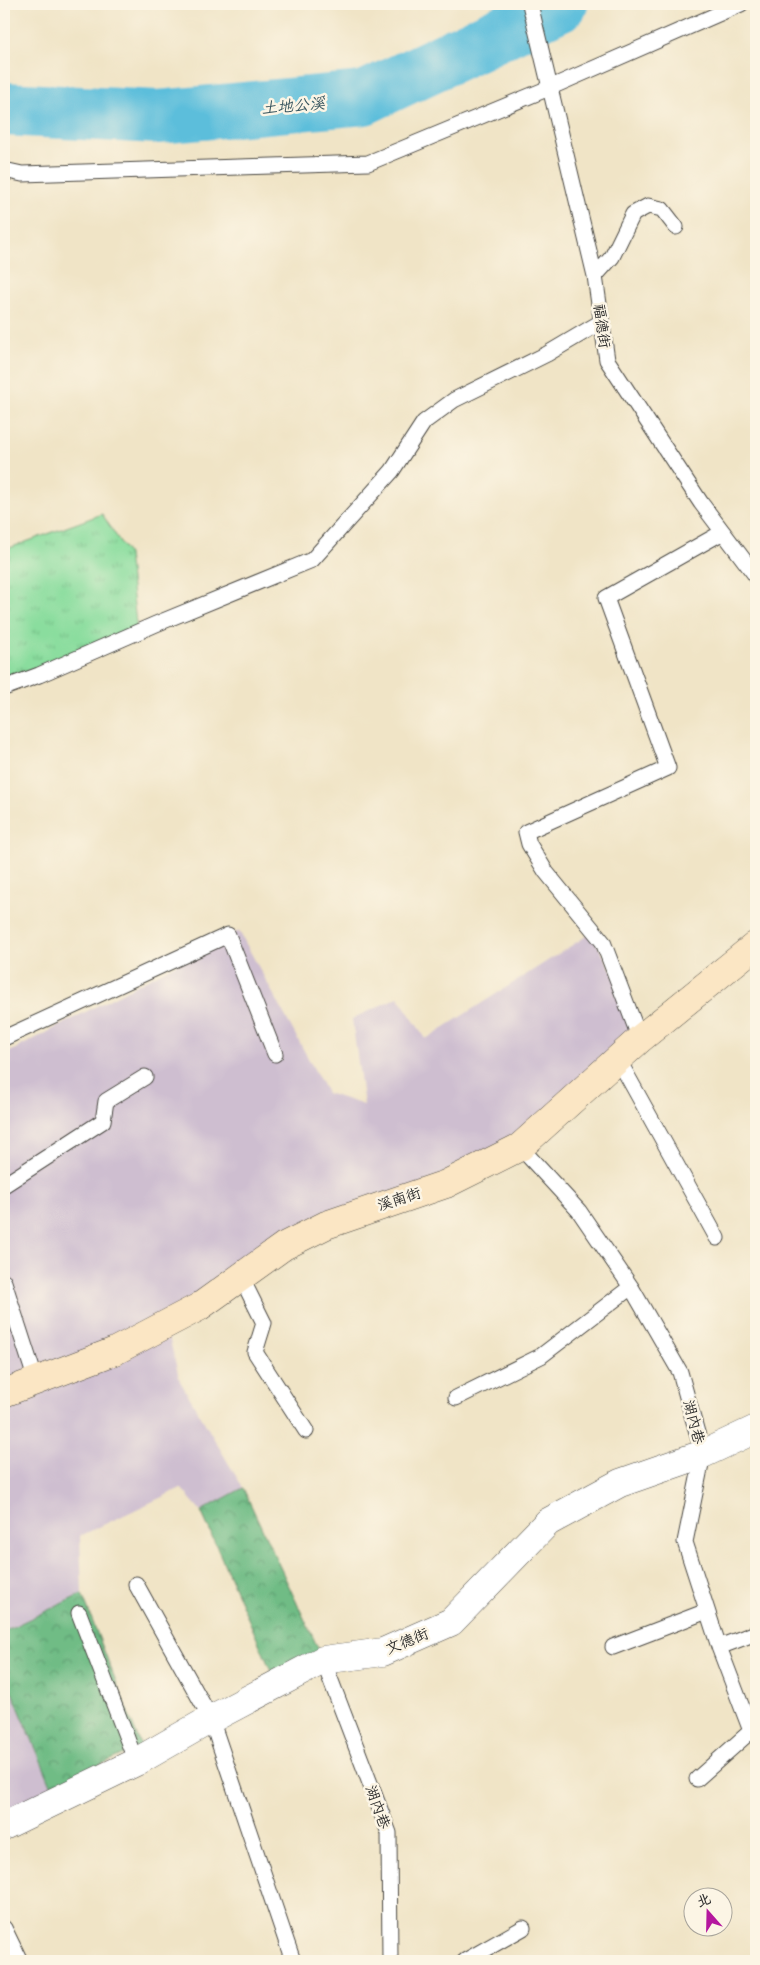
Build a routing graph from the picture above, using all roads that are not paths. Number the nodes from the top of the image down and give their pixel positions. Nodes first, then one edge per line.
1 (530, 4) edge
2 (740, 4) edge
3 (549, 88) junction
4 (4, 170) edge
5 (676, 226) dead end
6 (595, 276) junction
7 (601, 322) junction
8 (723, 532) junction
9 (756, 576) edge
10 (4, 688) edge
11 (756, 945) edge
12 (4, 1038) edge
13 (640, 1040) junction
14 (275, 1054) dead end
15 (618, 1059) junction
16 (145, 1077) dead end
17 (520, 1147) junction
18 (4, 1185) edge
19 (717, 1238) dead end
20 (241, 1277) junction
21 (4, 1282) edge
22 (631, 1287) junction
23 (36, 1381) junction
24 (4, 1393) edge
25 (456, 1398) dead end
26 (756, 1430) edge
27 (306, 1431) dead end
28 (703, 1454) junction
29 (136, 1584) dead end
30 (707, 1611) junction
31 (79, 1614) dead end
32 (756, 1633) edge
33 (613, 1647) dead end
34 (719, 1647) junction
35 (324, 1660) junction
36 (211, 1719) junction
37 (754, 1733) edge
38 (136, 1762) junction
39 (697, 1779) dead end
40 (4, 1826) edge
41 (4, 1928) edge
42 (522, 1928) dead end
43 (20, 1961) edge
44 (293, 1961) edge
45 (390, 1961) edge
46 (465, 1961) edge

1 - 3 lane, 福德街
2 - 3 lane
3 - 4 lane
3 - 6 lane, 福德街
5 - 6 lane
6 - 7 lane, 福德街
7 - 8 lane, 福德街
7 - 10 lane
8 - 9 lane, 福德街
8 - 13 lane
11 - 13 street, 溪南街
12 - 14 lane
13 - 15 street, 溪南街
15 - 17 street, 溪南街
15 - 19 lane
16 - 18 lane
17 - 20 street, 溪南街
17 - 22 lane, 湖內巷
20 - 23 street, 溪南街
20 - 27 lane
21 - 23 lane
22 - 25 lane
22 - 28 lane, 湖內巷
23 - 24 street, 溪南街
26 - 28 street, 文德街
28 - 30 lane, 湖內巷
28 - 35 street, 文德街
29 - 36 lane
30 - 33 lane
30 - 34 lane, 湖內巷
31 - 38 lane
32 - 34 lane
34 - 37 lane, 湖內巷
35 - 36 street, 文德街
35 - 45 lane, 湖內巷
36 - 38 street, 文德街
36 - 44 lane
37 - 39 lane
38 - 40 street, 文德街
41 - 43 lane
42 - 46 lane

